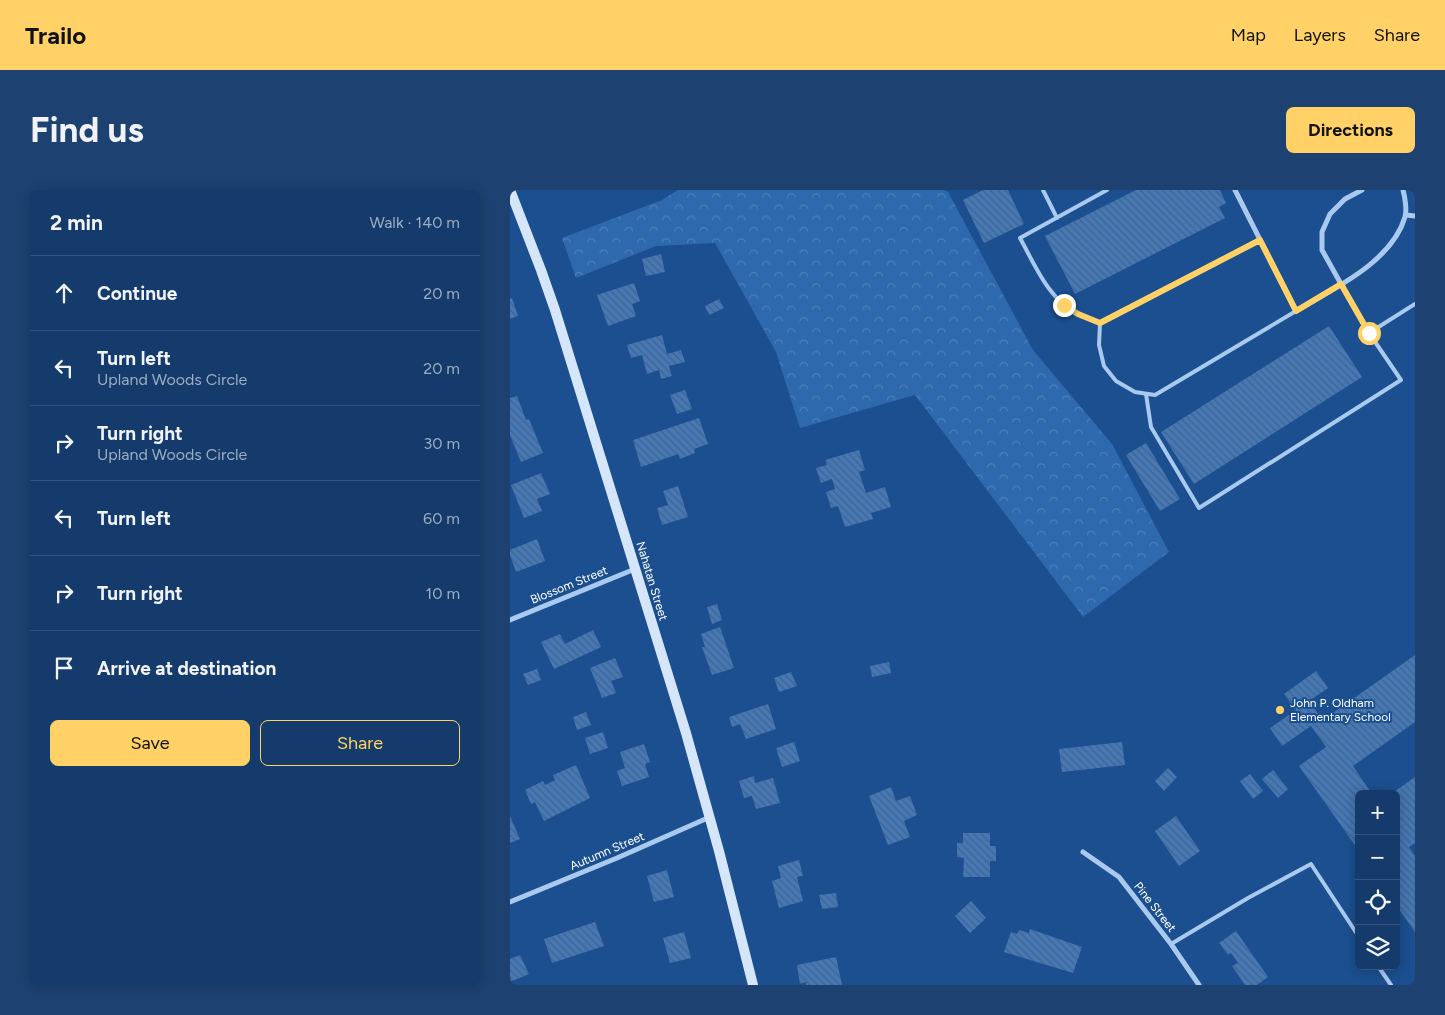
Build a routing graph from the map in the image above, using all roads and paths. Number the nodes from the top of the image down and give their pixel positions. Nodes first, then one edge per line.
1 (510, 190) edge
2 (1042, 190) edge
3 (1107, 190) edge
4 (1235, 190) edge
5 (1362, 190) edge
6 (1403, 190) edge
7 (1406, 215) junction
8 (1415, 216) edge
9 (1057, 218) junction
10 (1260, 240) junction
11 (1341, 284) junction
12 (1415, 304) edge
13 (1296, 311) junction
14 (1100, 323) junction
15 (1369, 333) junction
16 (1146, 394) junction
17 (635, 569) junction
18 (510, 620) edge
19 (710, 816) junction
20 (1083, 852) dead end
21 (510, 902) edge
22 (1355, 931) edge
23 (1171, 944) junction
24 (1381, 970) edge
25 (754, 985) edge
26 (1199, 985) edge
27 (1392, 985) edge

1 - 17 main road, Nahatan Street
2 - 9 lane
3 - 9 lane
4 - 10 street
5 - 11 street
6 - 7 street
7 - 8 street
7 - 11 street
9 - 14 lane
10 - 13 street
10 - 14 lane
11 - 13 street
11 - 15 lane
12 - 15 lane
13 - 16 lane
14 - 16 lane
15 - 16 lane
17 - 18 street, Blossom Street
17 - 19 main road, Nahatan Street
19 - 21 street, Autumn Street
19 - 25 main road, Nahatan Street
20 - 23 street, Pine Street
22 - 23 lane
23 - 26 street, Pine Street
24 - 27 lane

